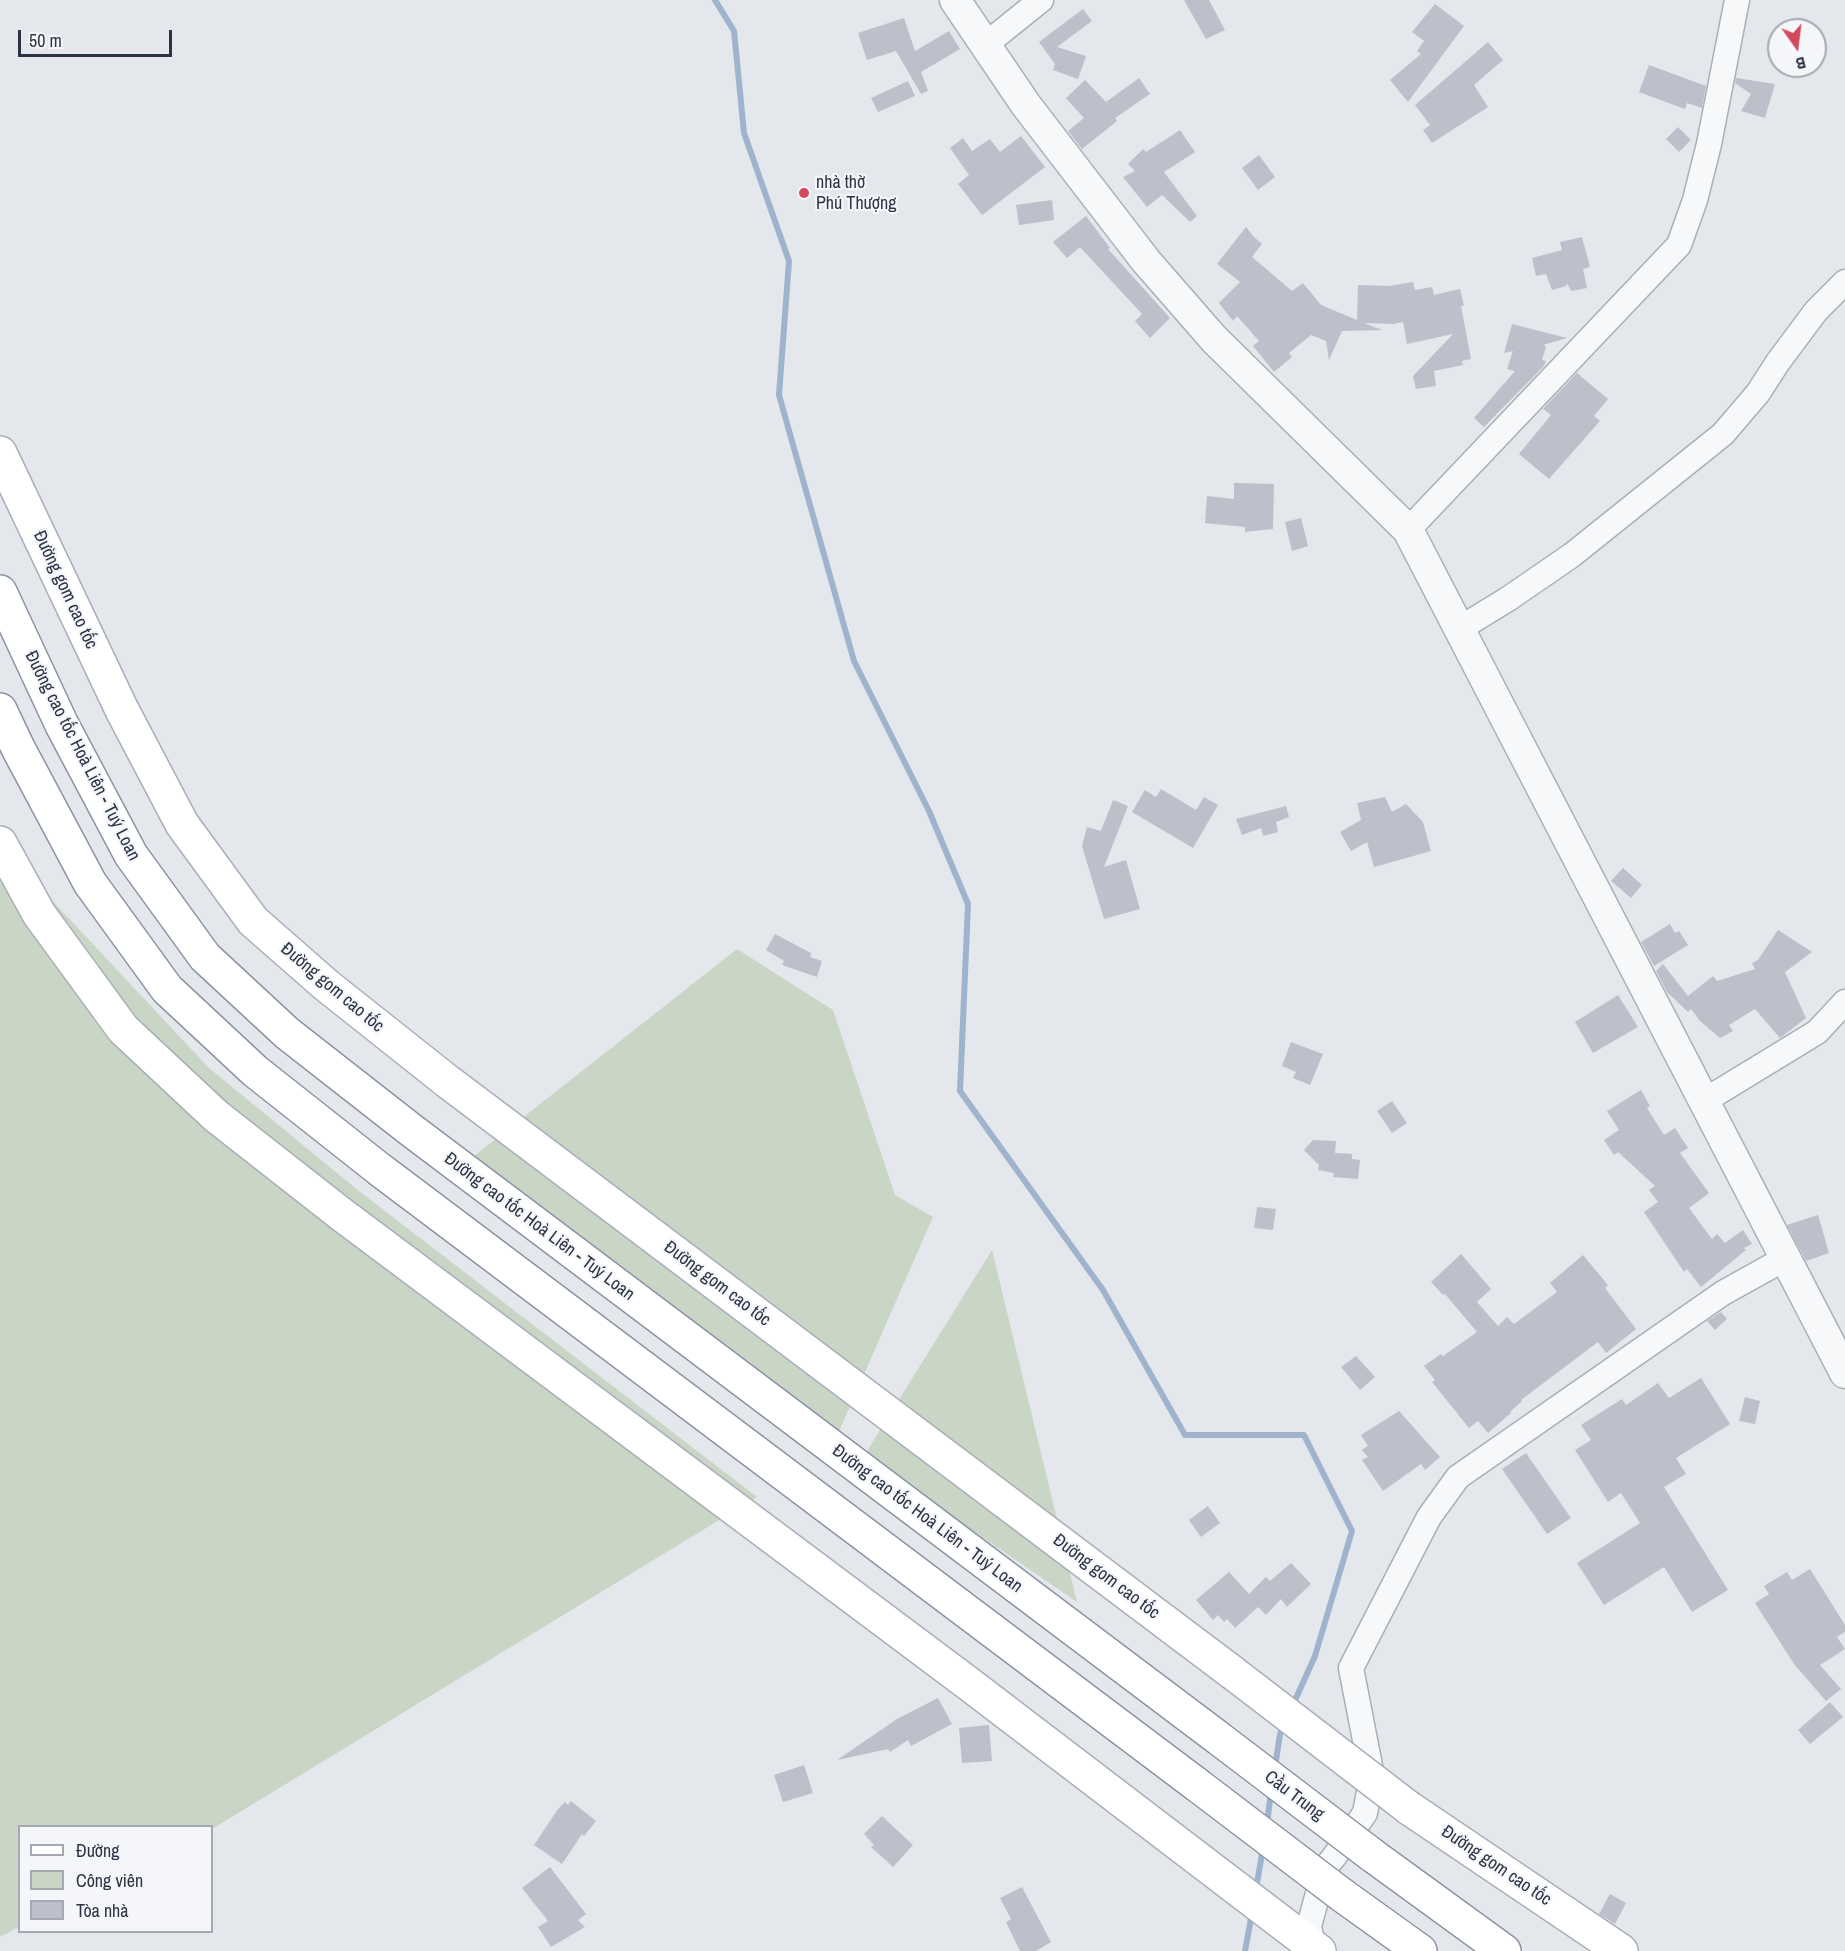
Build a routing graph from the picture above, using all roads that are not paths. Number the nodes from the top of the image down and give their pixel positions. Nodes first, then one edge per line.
1 (955, 0) edge
2 (1041, 0) edge
3 (1737, 0) edge
4 (985, 45) junction
5 (1845, 282) edge
6 (0, 453) edge
7 (1408, 530) junction
8 (0, 592) edge
9 (1459, 629) junction
10 (0, 710) edge
11 (0, 843) edge
12 (1845, 1002) edge
13 (1704, 1101) junction
14 (1786, 1258) junction
15 (1845, 1373) edge
16 (1217, 1737) joint
17 (1312, 1948) edge
18 (1420, 1951) edge
19 (1504, 1951) edge
20 (1621, 1951) edge

1 - 4 street
2 - 4 street
3 - 7 street
4 - 7 street
5 - 9 street
6 - 20 main road, Đường gom cao tốc, bridge
7 - 9 street
8 - 16 main road, Đường cao tốc Hoà Liên - Tuý Loan
9 - 13 street
10 - 18 main road, bridge
11 - 17 main road
12 - 13 street
13 - 14 street
14 - 15 street
14 - 17 street
16 - 19 main road, Cầu Trung, bridge

